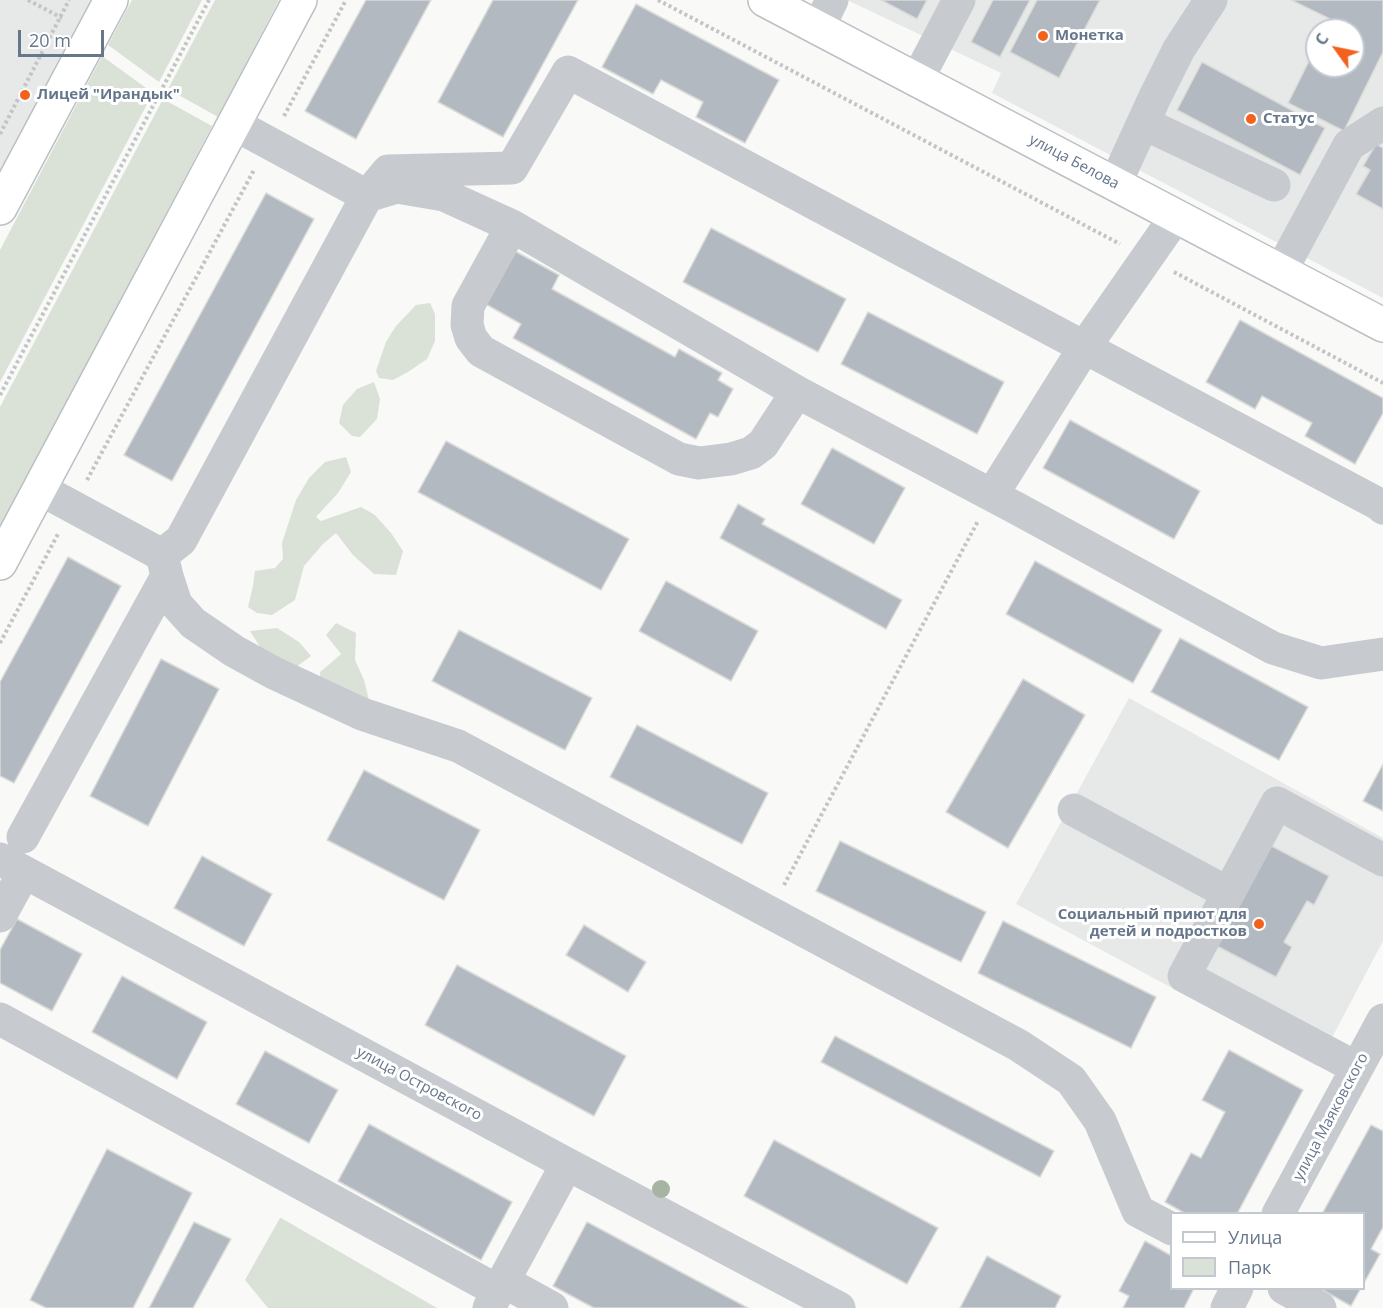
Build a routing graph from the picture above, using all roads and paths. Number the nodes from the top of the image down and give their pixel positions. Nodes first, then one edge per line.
1 (28, 0) edge
2 (69, 0) edge
3 (111, 0) edge
4 (209, 0) edge
5 (300, 0) edge
6 (345, 0) edge
7 (658, 0) edge
8 (765, 0) edge
9 (959, 0) edge
10 (1211, 0) edge
11 (825, 14) edge
12 (60, 17) junction
13 (93, 34) junction
14 (917, 80) junction
15 (234, 123) junction
16 (1143, 123) junction
17 (1383, 123) edge
18 (0, 134) edge
19 (269, 143) junction
20 (1115, 184) junction
21 (1274, 185) dead end
22 (367, 196) junction
23 (0, 208) edge
24 (1176, 216) junction
25 (512, 226) junction
26 (1147, 258) junction
27 (1281, 271) junction
28 (1383, 325) edge
29 (1084, 348) junction
30 (1383, 383) edge
31 (797, 392) junction
32 (0, 395) edge
33 (40, 489) junction
34 (992, 495) junction
35 (73, 507) junction
36 (1383, 508) edge
37 (0, 563) edge
38 (165, 566) junction
39 (0, 643) edge
40 (1383, 654) edge
41 (1074, 810) dead end
42 (16, 856) edge
43 (1383, 860) edge
44 (1228, 893) junction
45 (769, 912) junction
46 (0, 916) edge
47 (0, 1019) edge
48 (1383, 1020) edge
49 (1357, 1068) junction
50 (567, 1164) junction
51 (1279, 1212) edge
52 (1170, 1228) edge
53 (1236, 1290) edge
54 (1288, 1290) edge
55 (497, 1293) edge
56 (833, 1307) edge
57 (552, 1308) edge
58 (1227, 1308) edge
59 (1320, 1308) edge

1 - 12 path
2 - 12 path
3 - 13 main road
4 - 32 path
5 - 15 main road
6 - 19 path
7 - 26 path
8 - 11 main road, улица Белова
9 - 14 street
10 - 16 street
11 - 14 main road, улица Белова
12 - 13 path
12 - 18 path
13 - 23 main road
14 - 20 main road, улица Белова
15 - 19 street
15 - 33 main road
16 - 20 street
16 - 21 street
17 - 27 street
19 - 22 street
19 - 35 path
20 - 24 main road, улица Белова
22 - 25 street
22 - 29 street
22 - 38 street
24 - 26 street
24 - 27 main road, улица Белова
25 - 31 street
25 - 31 street
26 - 29 street
26 - 30 path
27 - 28 main road, улица Белова
29 - 34 street
29 - 36 street
31 - 34 street
33 - 35 street
33 - 37 main road
34 - 40 street
34 - 45 path
35 - 38 street
35 - 39 path
38 - 42 street
38 - 45 street
41 - 44 street
42 - 46 street
42 - 50 street, улица Островского
43 - 44 street
44 - 49 street
45 - 52 street
47 - 55 street
48 - 49 street, улица Маяковского
49 - 51 street, улица Маяковского
50 - 55 street
50 - 56 street, улица Островского
53 - 58 street
54 - 59 street
55 - 57 street

